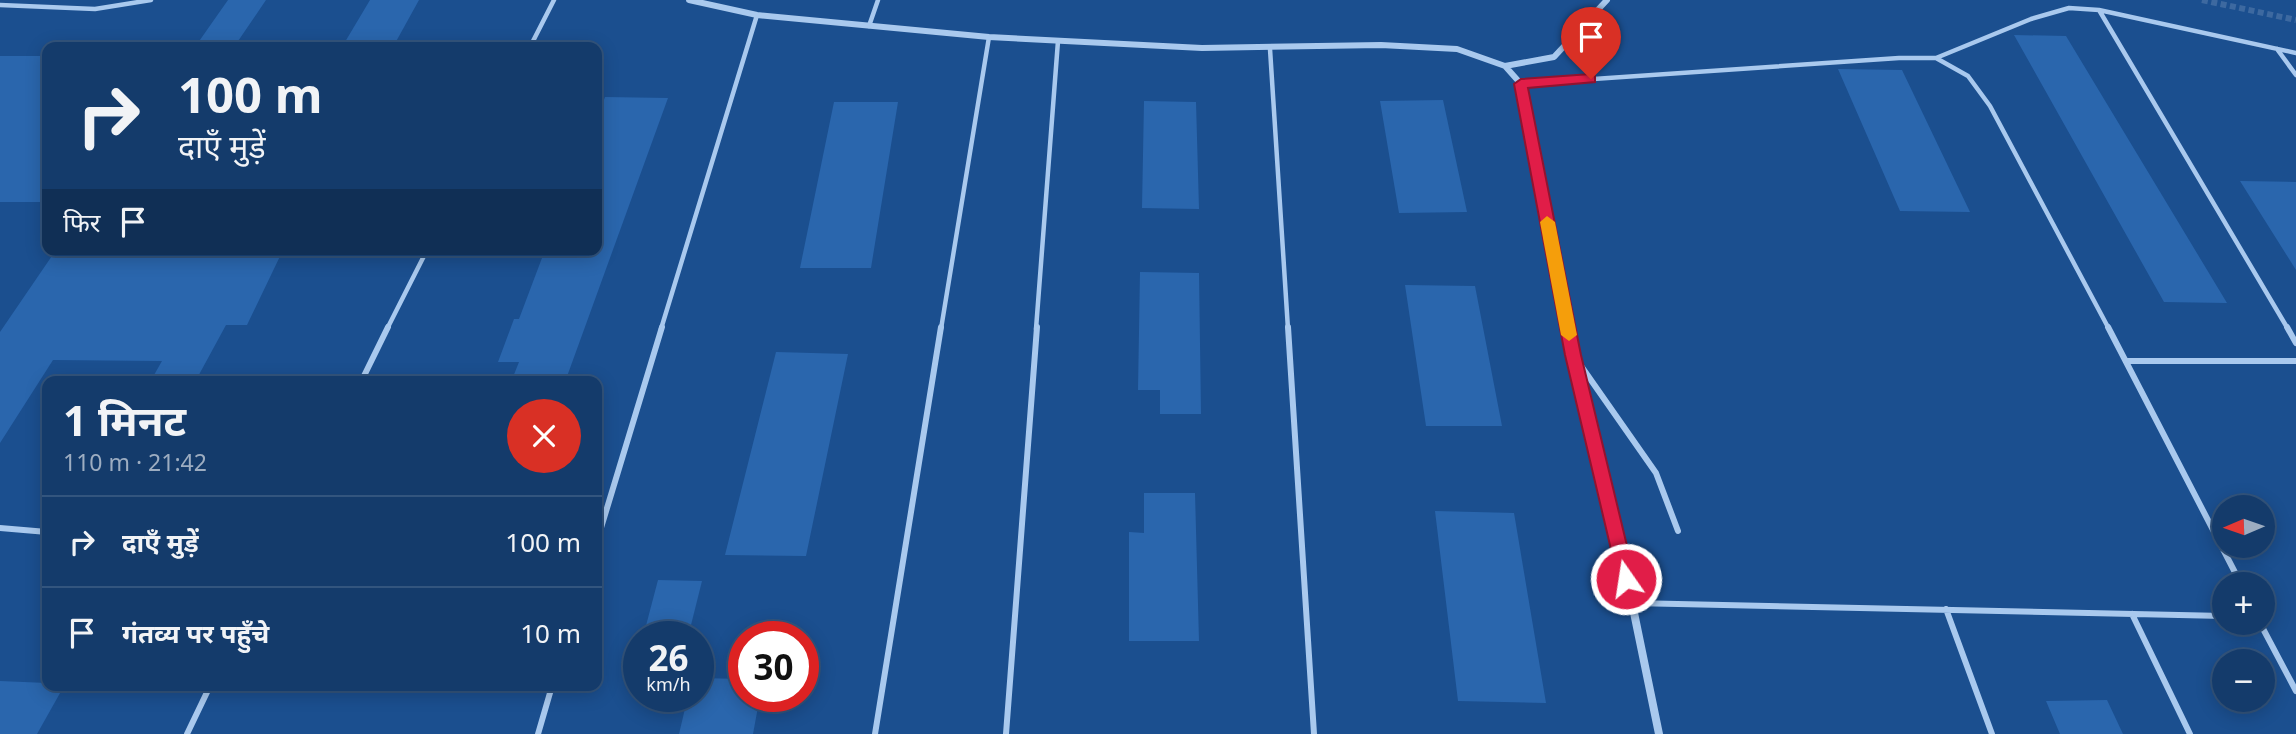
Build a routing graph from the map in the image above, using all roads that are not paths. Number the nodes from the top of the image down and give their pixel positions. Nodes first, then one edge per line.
1 (151, 0) edge
2 (554, 0) edge
3 (689, 0) edge
4 (878, 0) edge
5 (1607, 0) edge
6 (0, 5) edge
7 (2099, 10) junction
8 (757, 15) junction
9 (869, 26) junction
10 (989, 37) junction
11 (1058, 41) junction
12 (533, 42) edge
13 (1270, 48) junction
14 (2276, 48) junction
15 (2296, 53) edge
16 (1936, 58) junction
17 (1506, 66) junction
18 (2296, 75) edge
19 (1521, 84) junction
20 (424, 256) edge
21 (2296, 343) edge
22 (1573, 355) junction
23 (2296, 360) edge
24 (2126, 361) junction
25 (364, 376) edge
26 (602, 525) edge
27 (0, 528) edge
28 (1678, 531) dead end
29 (42, 532) edge
30 (2235, 572) edge
31 (1632, 603) junction
32 (1946, 609) junction
33 (2132, 614) junction
34 (2212, 616) edge
35 (2266, 635) edge
36 (208, 691) edge
37 (551, 691) edge
38 (2296, 691) edge
39 (187, 734) edge
40 (538, 734) edge
41 (875, 734) edge
42 (1006, 734) edge
43 (1314, 734) edge
44 (1658, 734) edge
45 (1992, 734) edge
46 (2190, 734) edge

1 - 6 lane
2 - 12 lane
3 - 8 street
4 - 9 lane
5 - 17 street
7 - 14 lane
7 - 16 lane
7 - 21 lane
8 - 9 street
8 - 26 lane
9 - 10 street
10 - 11 street
10 - 41 lane
11 - 13 street
11 - 42 lane
13 - 17 street
13 - 43 lane
14 - 15 lane
14 - 18 lane
16 - 19 lane
16 - 24 lane
17 - 19 street
19 - 22 street
20 - 25 lane
22 - 28 lane
22 - 31 street
23 - 24 lane
24 - 30 lane
27 - 29 lane
31 - 32 lane
31 - 44 street
32 - 33 lane
32 - 45 lane
33 - 34 lane
33 - 46 lane
35 - 38 lane
36 - 39 lane
37 - 40 lane

